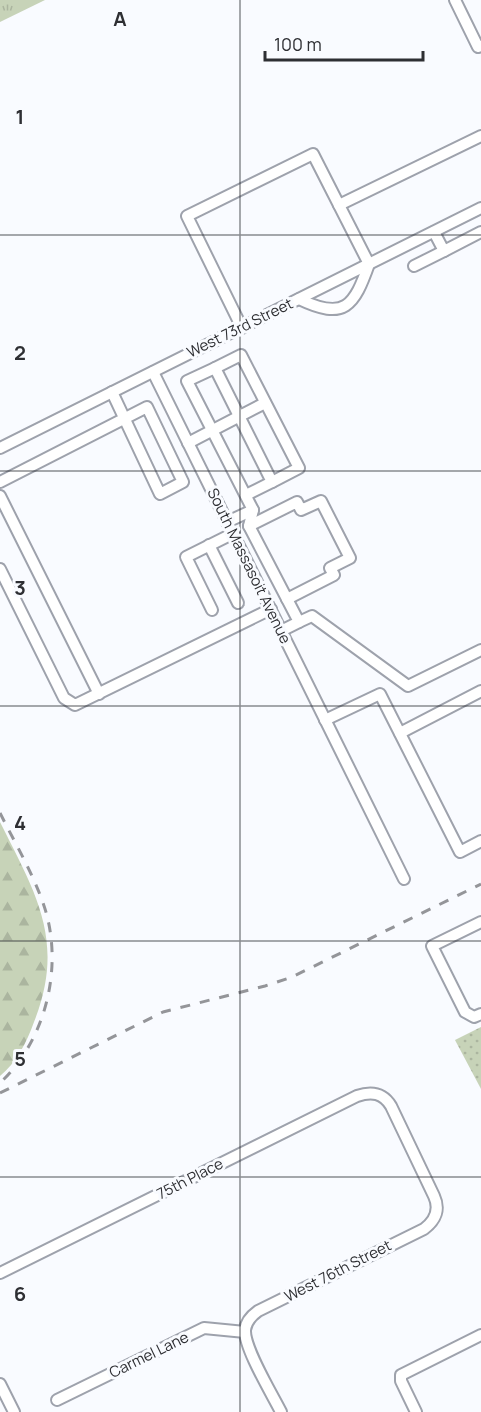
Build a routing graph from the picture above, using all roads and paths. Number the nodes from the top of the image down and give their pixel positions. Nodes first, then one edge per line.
1 (455, 0) edge
2 (481, 46) edge
3 (481, 136) edge
4 (339, 205) junction
5 (481, 208) edge
6 (434, 232) junction
7 (481, 232) edge
8 (444, 251) junction
9 (369, 264) junction
10 (414, 266) dead end
11 (299, 299) junction
12 (242, 328) junction
13 (215, 368) junction
14 (153, 372) junction
15 (112, 392) junction
16 (266, 403) junction
17 (240, 416) junction
18 (124, 419) junction
19 (213, 430) junction
20 (188, 442) junction
21 (0, 448) edge
22 (202, 472) junction
23 (0, 482) edge
24 (183, 482) junction
25 (272, 482) junction
26 (246, 495) junction
27 (0, 496) edge
28 (253, 510) junction
29 (4, 516) edge
30 (227, 522) junction
31 (249, 526) junction
32 (234, 533) junction
33 (209, 545) junction
34 (0, 569) edge
35 (287, 599) junction
36 (238, 603) dead end
37 (270, 609) junction
38 (212, 610) dead end
39 (299, 622) junction
40 (281, 631) junction
41 (481, 650) edge
42 (481, 691) edge
43 (99, 694) junction
44 (326, 720) junction
45 (400, 733) junction
46 (481, 841) edge
47 (404, 879) dead end
48 (481, 922) edge
49 (481, 1014) edge
50 (436, 1214) joint
51 (0, 1274) edge
52 (245, 1332) junction
53 (481, 1335) edge
54 (0, 1384) edge
55 (57, 1400) dead end
56 (14, 1412) edge
57 (280, 1412) edge
58 (416, 1412) edge

1 - 2 street
3 - 4 street
4 - 9 street
4 - 12 street
5 - 6 street, West 73rd Street
6 - 8 street
6 - 9 street, West 73rd Street
7 - 8 street
8 - 10 street
9 - 11 street, West 73rd Street
9 - 11 street
11 - 12 street, West 73rd Street
12 - 14 street, West 73rd Street
13 - 16 street
13 - 17 street
13 - 19 street
14 - 15 street, West 73rd Street
14 - 20 street, South Massasoit Avenue
15 - 18 street
15 - 21 street, West 73rd Street
16 - 17 street
16 - 25 street
17 - 19 street
17 - 25 street
18 - 23 street
18 - 24 street
18 - 24 street
19 - 20 street
19 - 26 street
20 - 22 street, South Massasoit Avenue
22 - 24 street
22 - 30 street, South Massasoit Avenue
25 - 26 street
26 - 28 street
27 - 29 street
28 - 30 street
28 - 31 street
29 - 43 street
30 - 32 street, South Massasoit Avenue
31 - 35 street
31 - 35 street
32 - 33 street
32 - 37 street, South Massasoit Avenue
33 - 36 street
33 - 38 street
34 - 43 street
35 - 39 street
37 - 40 street, South Massasoit Avenue
37 - 43 street
39 - 40 street
39 - 41 street
40 - 44 street, South Massasoit Avenue
42 - 45 street
44 - 45 street
44 - 47 street, South Massasoit Avenue
45 - 46 street
48 - 49 street
50 - 51 street, 75th Place
50 - 52 street, West 76th Street
52 - 55 street, Carmel Lane
52 - 57 street
53 - 58 street
54 - 56 street

